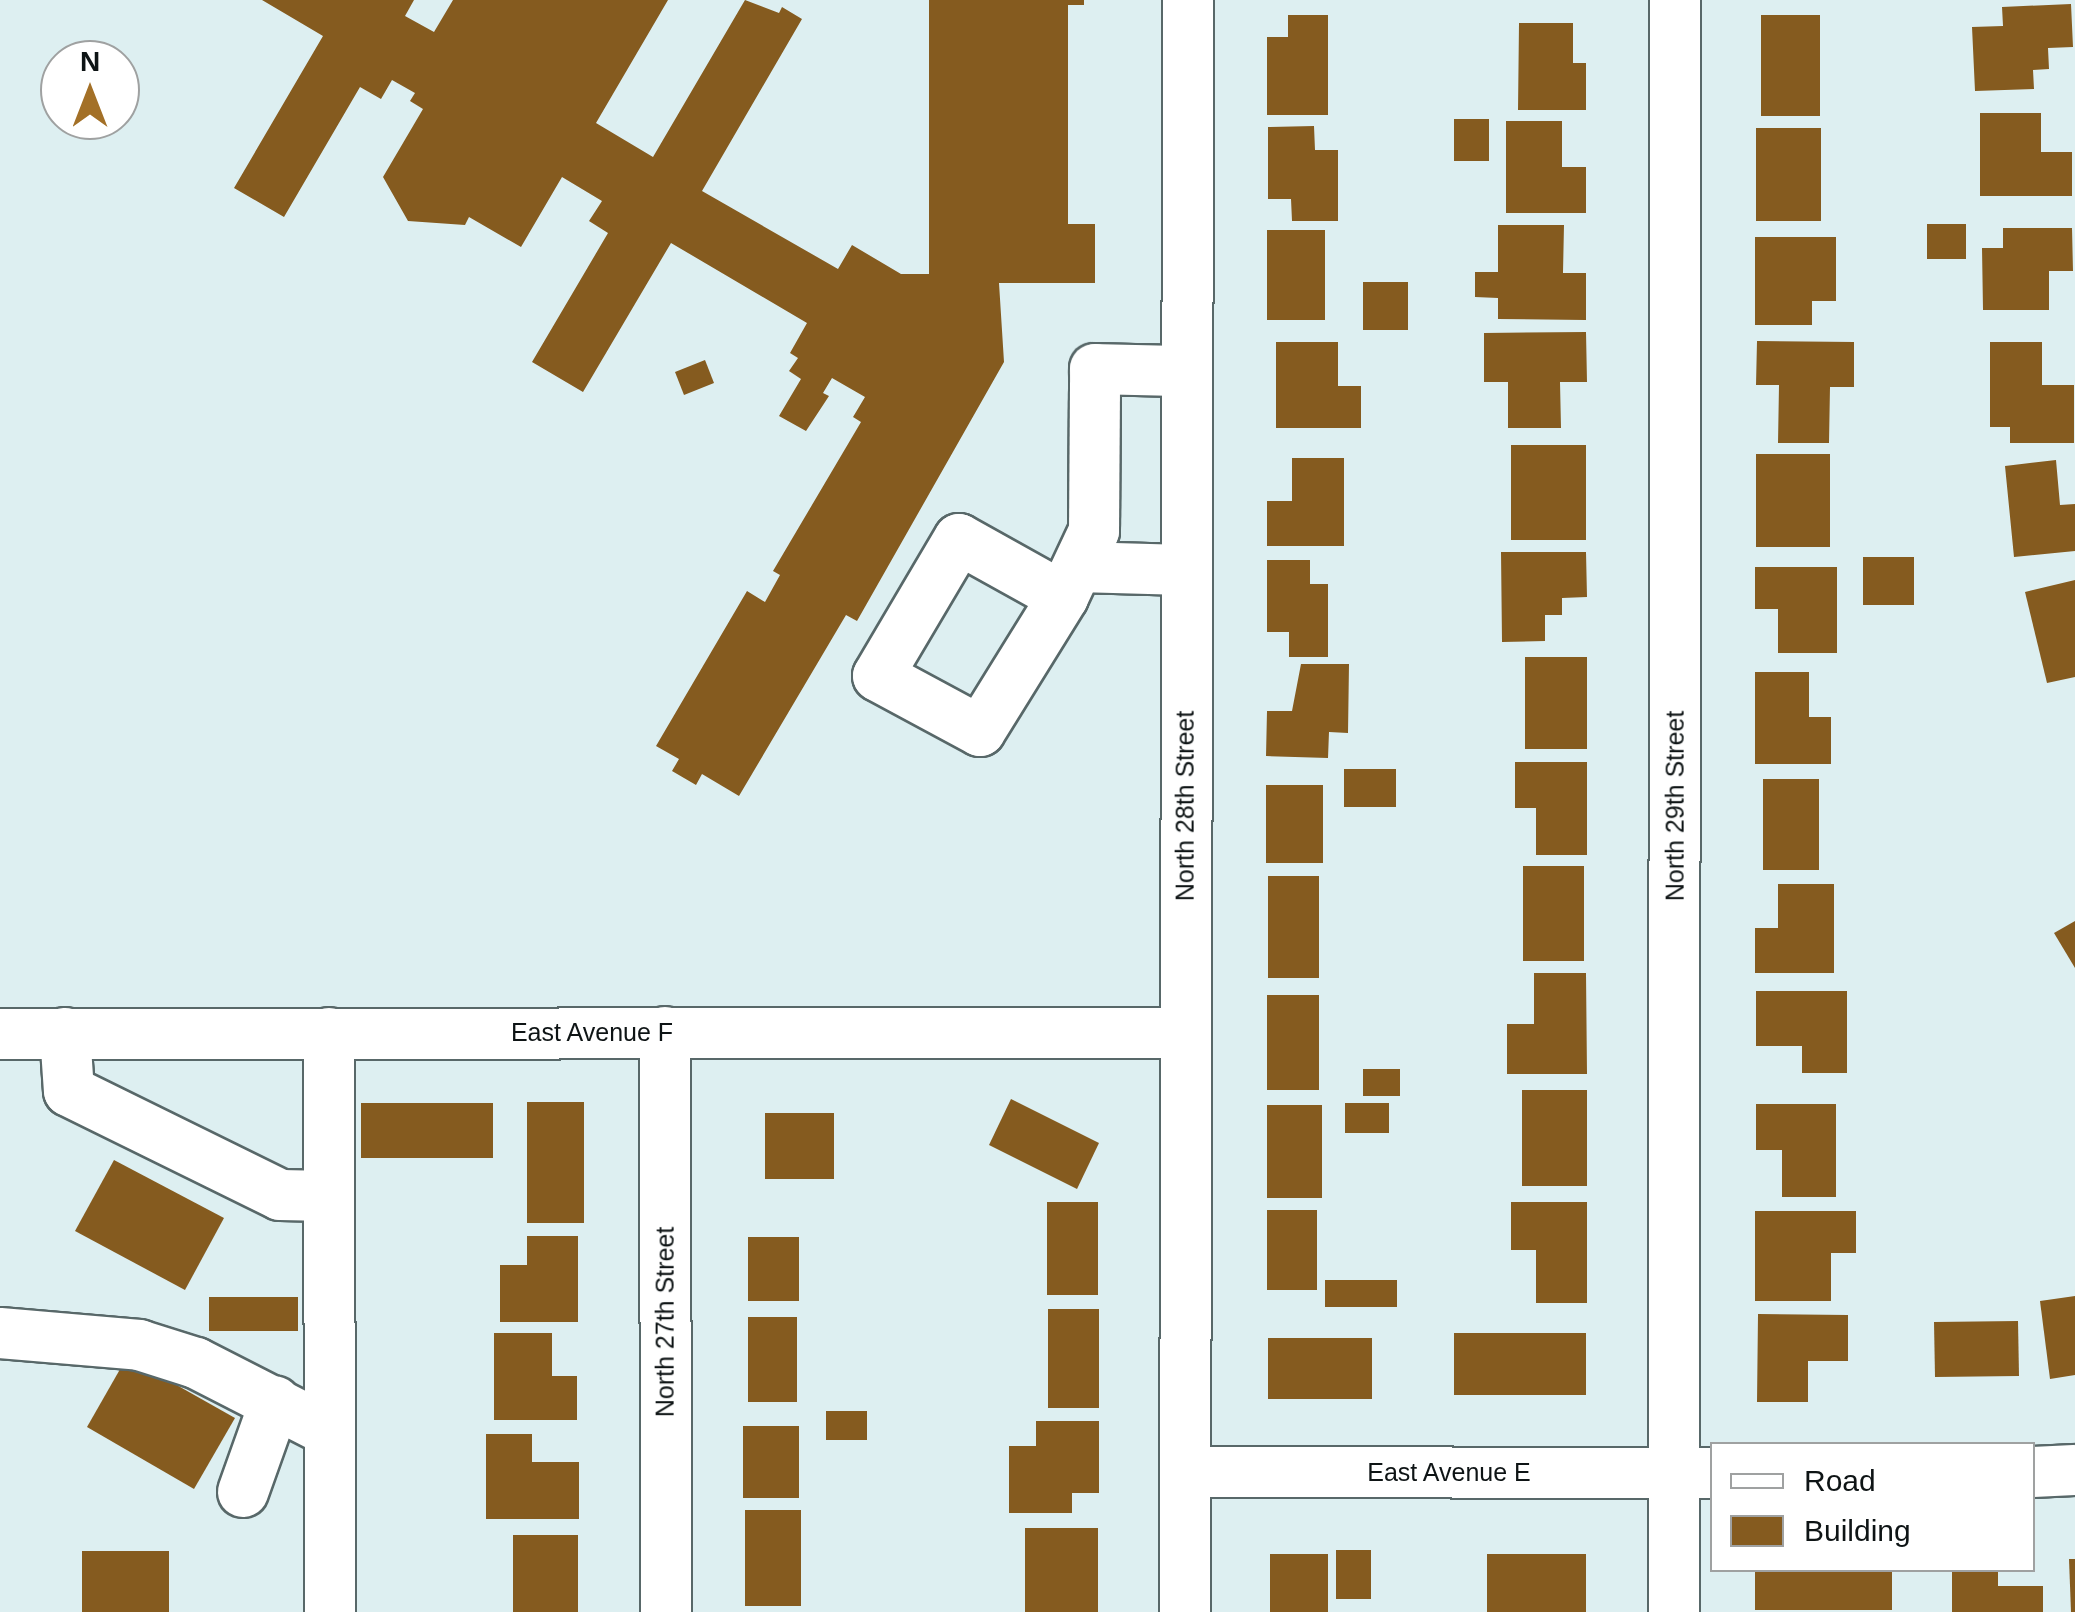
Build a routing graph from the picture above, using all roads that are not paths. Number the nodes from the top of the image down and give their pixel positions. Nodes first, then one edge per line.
1 (1188, 0) edge
2 (1676, 0) edge
3 (1186, 372) junction
4 (1186, 570) junction
5 (665, 1032) junction
6 (65, 1033) junction
7 (329, 1033) junction
8 (1184, 1033) junction
9 (0, 1034) edge
10 (329, 1196) junction
11 (0, 1333) edge
12 (275, 1402) junction
13 (329, 1431) junction
14 (2075, 1470) edge
15 (1185, 1472) junction
16 (2035, 1472) edge
17 (1694, 1473) edge
18 (243, 1492) dead end
19 (330, 1612) edge
20 (666, 1612) edge
21 (1185, 1612) edge
22 (1674, 1612) edge

1 - 3 street, North 28th Street
2 - 17 street, North 29th Street
3 - 4 street, North 28th Street
3 - 4 street
4 - 8 street, North 28th Street
5 - 7 street, East Avenue F
5 - 8 street, East Avenue F
5 - 20 street, North 27th Street
6 - 7 street, East Avenue F
6 - 9 street, East Avenue F
6 - 10 street
7 - 10 street
8 - 15 street, North 28th Street
10 - 13 street
11 - 12 street
12 - 13 street
12 - 18 street
13 - 19 street
14 - 16 street
15 - 17 street, East Avenue E
15 - 21 street, North 28th Street
17 - 22 street, North 29th Street

